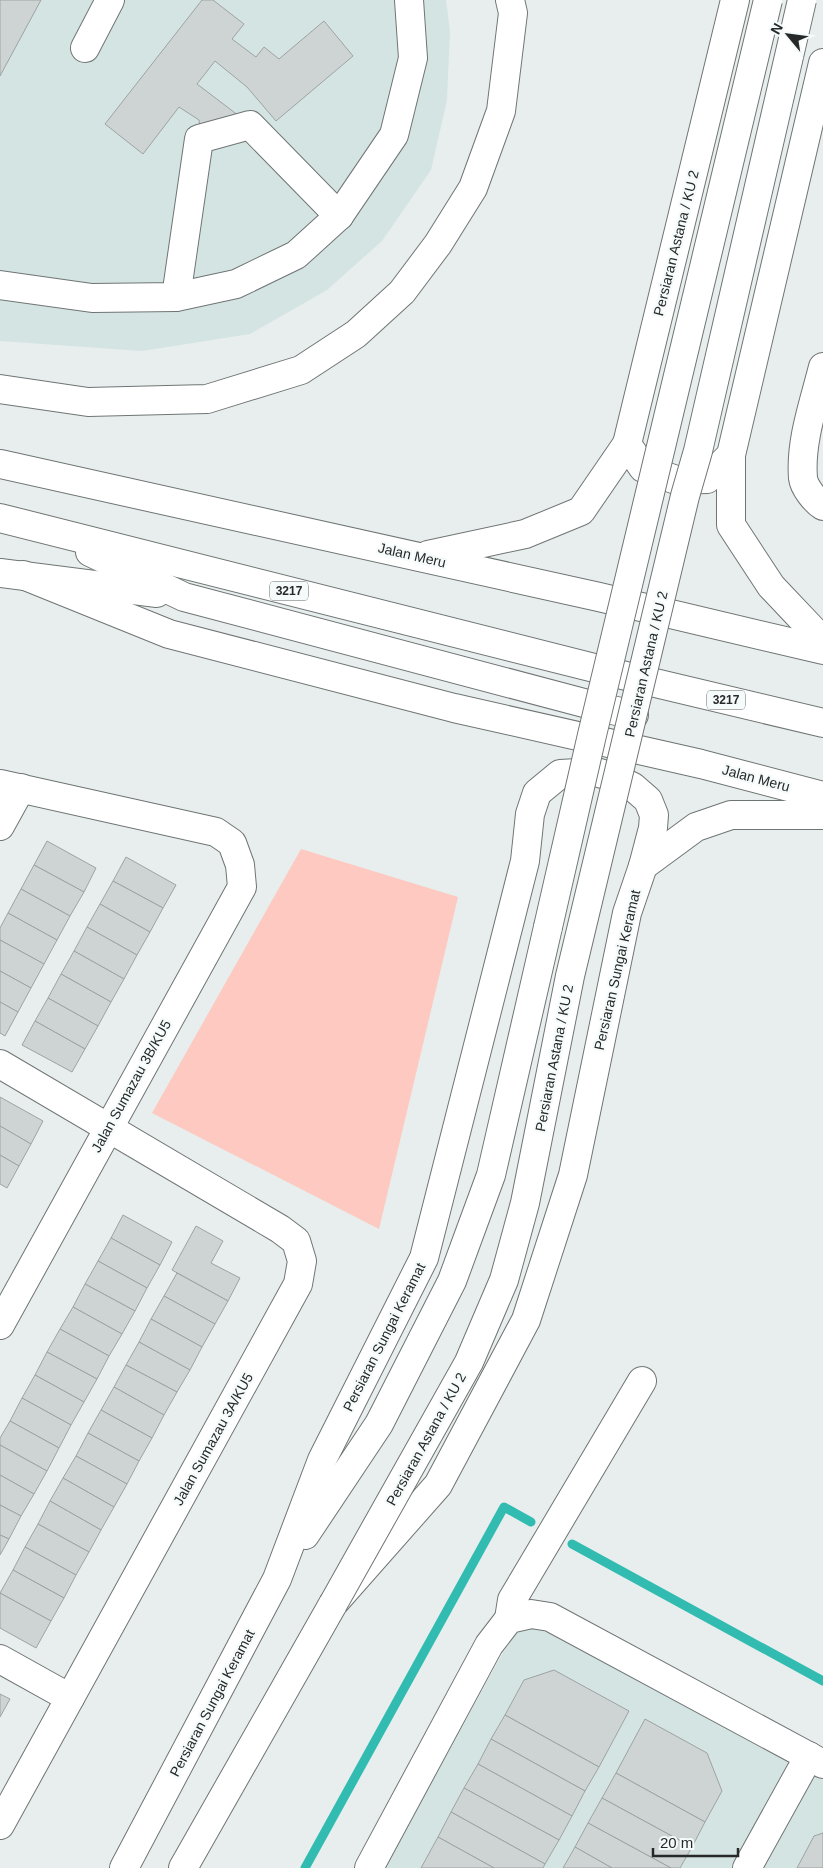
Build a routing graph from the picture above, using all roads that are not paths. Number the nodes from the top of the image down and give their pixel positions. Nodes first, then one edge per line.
1 (409, 0) edge
2 (510, 0) edge
3 (735, 0) edge
4 (768, 0) edge
5 (802, 0) edge
6 (108, 1) edge
7 (85, 48) dead end
8 (822, 70) edge
9 (339, 216) junction
10 (0, 285) edge
11 (176, 297) junction
12 (823, 367) edge
13 (0, 389) edge
14 (626, 444) junction
15 (731, 455) junction
16 (0, 464) edge
17 (823, 506) edge
18 (0, 518) edge
19 (37, 527) junction
20 (420, 556) junction
21 (12, 574) edge
22 (184, 597) junction
23 (823, 641) edge
24 (823, 650) edge
25 (599, 708) junction
26 (634, 715) junction
27 (823, 723) edge
28 (10, 786) edge
29 (823, 796) edge
30 (823, 815) edge
31 (0, 826) edge
32 (643, 866) junction
33 (0, 1064) edge
34 (109, 1127) junction
35 (0, 1325) edge
36 (642, 1381) dead end
37 (279, 1574) junction
38 (333, 1604) junction
39 (509, 1619) junction
40 (0, 1660) edge
41 (70, 1698) junction
42 (816, 1760) edge
43 (0, 1825) edge
44 (124, 1868) edge
45 (183, 1868) edge
46 (369, 1868) edge
47 (747, 1868) edge

1 - 9 main road
2 - 13 main road
3 - 14 main road, Persiaran Astana / KU 2
4 - 25 main road, bridge
5 - 26 main road, Persiaran Astana / KU 2, bridge
6 - 7 main road
8 - 15 main road
9 - 11 main road
9 - 11 main road
10 - 11 main road
12 - 17 main road
14 - 15 main road
14 - 20 main road
15 - 23 main road
16 - 20 main road, Jalan Meru
18 - 19 main road, 3217
19 - 22 main road, 3217
19 - 27 main road, 3217
20 - 24 main road, Jalan Meru
21 - 22 main road
21 - 29 main road, Jalan Meru
22 - 25 main road, 3217
25 - 26 main road
25 - 37 main road, bridge
26 - 38 main road, Persiaran Astana / KU 2, bridge
28 - 31 main road
28 - 34 main road, Jalan Sumazau 3B/KU5
30 - 32 main road
32 - 37 main road, Persiaran Sungai Keramat
32 - 38 main road, Persiaran Sungai Keramat
33 - 34 main road, Jalan Sumazau 3A/KU5
34 - 35 main road, Jalan Sumazau 3B/KU5
34 - 41 main road, Jalan Sumazau 3A/KU5
36 - 39 main road
37 - 44 main road, Persiaran Sungai Keramat
38 - 45 main road, Persiaran Sungai Keramat
39 - 42 main road
39 - 46 main road
40 - 41 main road
41 - 43 main road, Jalan Sumazau 3A/KU5
42 - 47 main road

